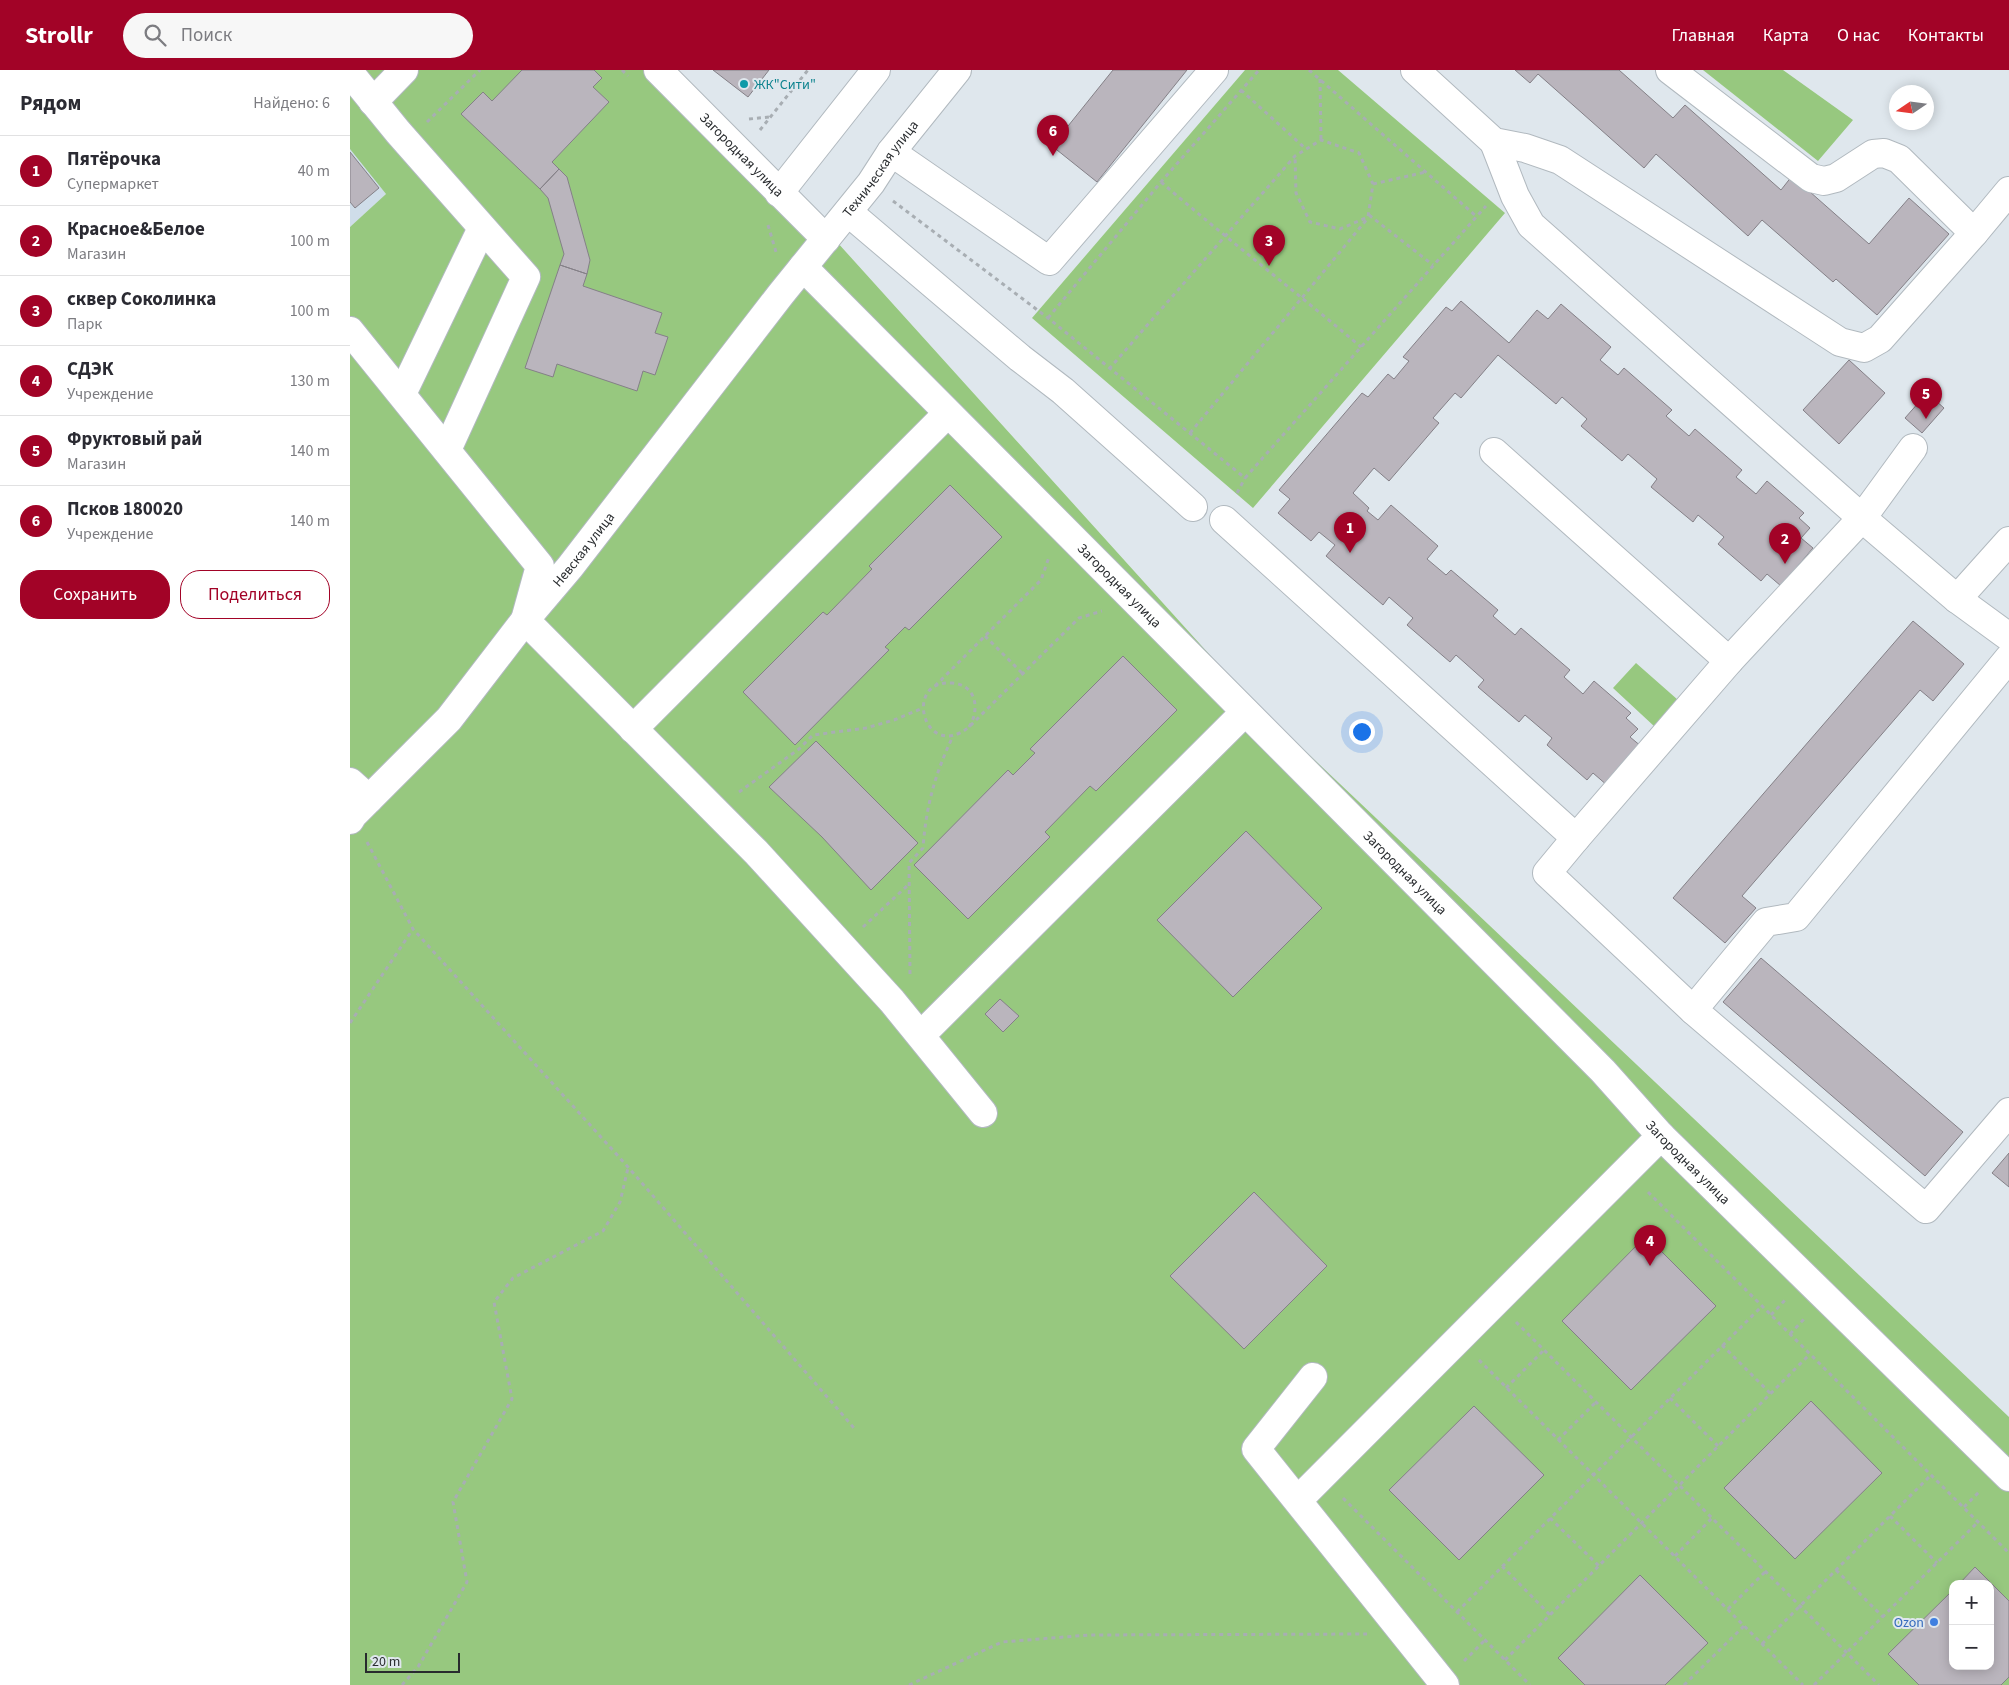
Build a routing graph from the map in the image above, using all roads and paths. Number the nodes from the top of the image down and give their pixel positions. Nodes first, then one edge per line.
1 (404, 70) edge
2 (480, 70) edge
3 (622, 70) edge
4 (658, 70) edge
5 (808, 70) edge
6 (876, 70) edge
7 (957, 70) edge
8 (1214, 70) edge
9 (1259, 70) edge
10 (1309, 70) edge
11 (1414, 70) edge
12 (1670, 70) edge
13 (350, 73) edge
14 (629, 77) dead end
15 (1320, 79) junction
16 (1241, 90) junction
17 (373, 102) junction
18 (756, 135) dead end
19 (1321, 140) junction
20 (406, 142) junction
21 (1494, 142) junction
22 (1306, 149) junction
23 (892, 152) junction
24 (1295, 156) junction
25 (1426, 172) junction
26 (1509, 179) junction
27 (1162, 182) junction
28 (871, 183) junction
29 (1374, 184) junction
30 (2009, 191) edge
31 (779, 193) junction
32 (848, 212) junction
33 (1368, 216) junction
34 (1476, 216) junction
35 (766, 218) dead end
36 (482, 228) junction
37 (1974, 233) junction
38 (1224, 237) junction
39 (826, 239) junction
40 (776, 254) dead end
41 (1433, 265) junction
42 (803, 267) junction
43 (1302, 297) junction
44 (1048, 318) junction
45 (350, 331) edge
46 (1361, 347) junction
47 (1109, 369) junction
48 (402, 394) junction
49 (948, 414) junction
50 (1190, 433) junction
51 (1913, 448) dead end
52 (447, 450) junction
53 (1494, 452) dead end
54 (1193, 507) dead end
55 (1862, 518) junction
56 (1224, 520) dead end
57 (2009, 541) edge
58 (1051, 552) dead end
59 (1956, 599) junction
60 (1107, 609) dead end
61 (525, 620) junction
62 (985, 636) junction
63 (2009, 637) edge
64 (2009, 658) edge
65 (1730, 661) junction
66 (1023, 674) junction
67 (930, 691) junction
68 (923, 708) junction
69 (1245, 712) junction
70 (969, 727) junction
71 (633, 729) junction
72 (953, 736) junction
73 (736, 794) dead end
74 (356, 804) edge
75 (1576, 838) junction
76 (909, 885) junction
77 (413, 928) junction
78 (857, 933) dead end
79 (910, 977) dead end
80 (1693, 1010) junction
81 (350, 1023) edge
82 (921, 1035) junction
83 (2009, 1112) edge
84 (983, 1113) dead end
85 (1661, 1136) junction
86 (628, 1167) junction
87 (1627, 1170) junction
88 (1496, 1302) junction
89 (1762, 1306) junction
90 (1458, 1340) junction
91 (1722, 1345) junction
92 (1544, 1350) junction
93 (1810, 1354) junction
94 (1313, 1377) dead end
95 (1506, 1388) junction
96 (1770, 1394) junction
97 (1670, 1398) junction
98 (1596, 1402) junction
99 (854, 1428) dead end
100 (1631, 1437) junction
101 (1558, 1440) junction
102 (1718, 1446) junction
103 (1593, 1475) junction
104 (1931, 1475) junction
105 (1321, 1476) junction
106 (2009, 1477) edge
107 (1679, 1485) junction
108 (1298, 1500) junction
109 (1890, 1516) junction
110 (1550, 1518) junction
111 (1712, 1518) junction
112 (1978, 1522) junction
113 (1642, 1523) junction
114 (2009, 1553) edge
115 (1675, 1556) junction
116 (1936, 1563) junction
117 (1502, 1566) junction
118 (1599, 1566) junction
119 (1836, 1570) junction
120 (1766, 1572) junction
121 (1800, 1606) junction
122 (1728, 1609) junction
123 (1457, 1612) junction
124 (1550, 1615) junction
125 (1883, 1617) junction
126 (1744, 1626) junction
127 (1405, 1634) junction
128 (1762, 1644) junction
129 (1847, 1653) junction
130 (1505, 1660) junction
131 (402, 1685) edge
132 (909, 1685) edge
133 (1445, 1685) edge
134 (1530, 1685) edge
135 (1684, 1685) edge
136 (1803, 1685) edge
137 (1814, 1685) edge
138 (1878, 1685) edge

1 - 17 street
2 - 20 path
3 - 14 path
4 - 31 street, Загородная улица
5 - 18 path
6 - 31 street
7 - 23 street, Техническая улица
8 - 23 street
9 - 16 path
10 - 15 path
11 - 21 street
12 - 37 street
13 - 17 street
15 - 19 path
15 - 25 path
16 - 22 path
16 - 27 path
17 - 20 street
19 - 22 path
19 - 29 path
20 - 36 street
21 - 26 street
21 - 37 street
22 - 24 path
23 - 28 street, Техническая улица
24 - 33 path
24 - 38 path
25 - 29 path
25 - 34 path
26 - 34 path
26 - 55 street
27 - 38 path
27 - 44 path
28 - 32 street, Техническая улица
28 - 44 path
29 - 33 path
30 - 37 street
31 - 39 street, Загородная улица
32 - 39 street, Техническая улица
32 - 54 street
33 - 41 path
33 - 43 path
34 - 41 path
35 - 40 path
36 - 48 street
36 - 52 street
38 - 43 path
38 - 47 path
39 - 42 street, Техническая улица
41 - 46 path
42 - 49 street, Загородная улица
42 - 61 street, Невская улица
43 - 46 path
43 - 50 path
44 - 47 path
45 - 48 street
46 - 50 path
47 - 50 path
48 - 52 street
49 - 69 street, Загородная улица
49 - 71 street
51 - 55 street
52 - 61 street
53 - 65 street
55 - 59 street
55 - 65 street
56 - 75 street
57 - 59 street
58 - 62 path
59 - 63 street
60 - 66 path
61 - 71 street
61 - 74 street, Невская улица
62 - 66 path
62 - 67 path
64 - 80 street
65 - 75 street
66 - 70 path
67 - 68 path
67 - 70 path
68 - 72 path
68 - 73 path
69 - 82 street
69 - 85 street, Загородная улица
70 - 72 path
71 - 82 street
72 - 76 path
74 - 77 path
75 - 80 street
76 - 78 path
76 - 79 path
77 - 81 path
77 - 86 path
80 - 83 street
82 - 84 street
85 - 87 street
85 - 106 street, Загородная улица
86 - 99 path
86 - 131 path
87 - 88 street
87 - 89 path
88 - 90 street
88 - 92 path
89 - 91 path
89 - 93 path
90 - 95 path
90 - 105 street
91 - 96 path
91 - 97 path
92 - 95 path
92 - 98 path
93 - 96 path
93 - 104 path
94 - 108 street
95 - 101 path
96 - 102 path
97 - 100 path
97 - 102 path
98 - 100 path
98 - 101 path
100 - 103 path
100 - 107 path
101 - 103 path
102 - 107 path
103 - 110 path
103 - 113 path
104 - 109 path
104 - 112 path
105 - 108 street
105 - 123 path
107 - 111 path
107 - 113 path
108 - 127 street
109 - 116 path
109 - 119 path
110 - 117 path
110 - 118 path
111 - 115 path
111 - 120 path
112 - 114 path
112 - 116 path
113 - 115 path
113 - 118 path
115 - 122 path
116 - 125 path
117 - 123 path
117 - 124 path
118 - 124 path
119 - 121 path
119 - 125 path
120 - 121 path
120 - 122 path
121 - 128 path
121 - 129 path
122 - 126 path
123 - 130 path
124 - 130 path
125 - 129 path
126 - 128 path
126 - 135 path
127 - 132 path
127 - 133 street
128 - 136 path
129 - 137 path
129 - 138 path
130 - 134 path

